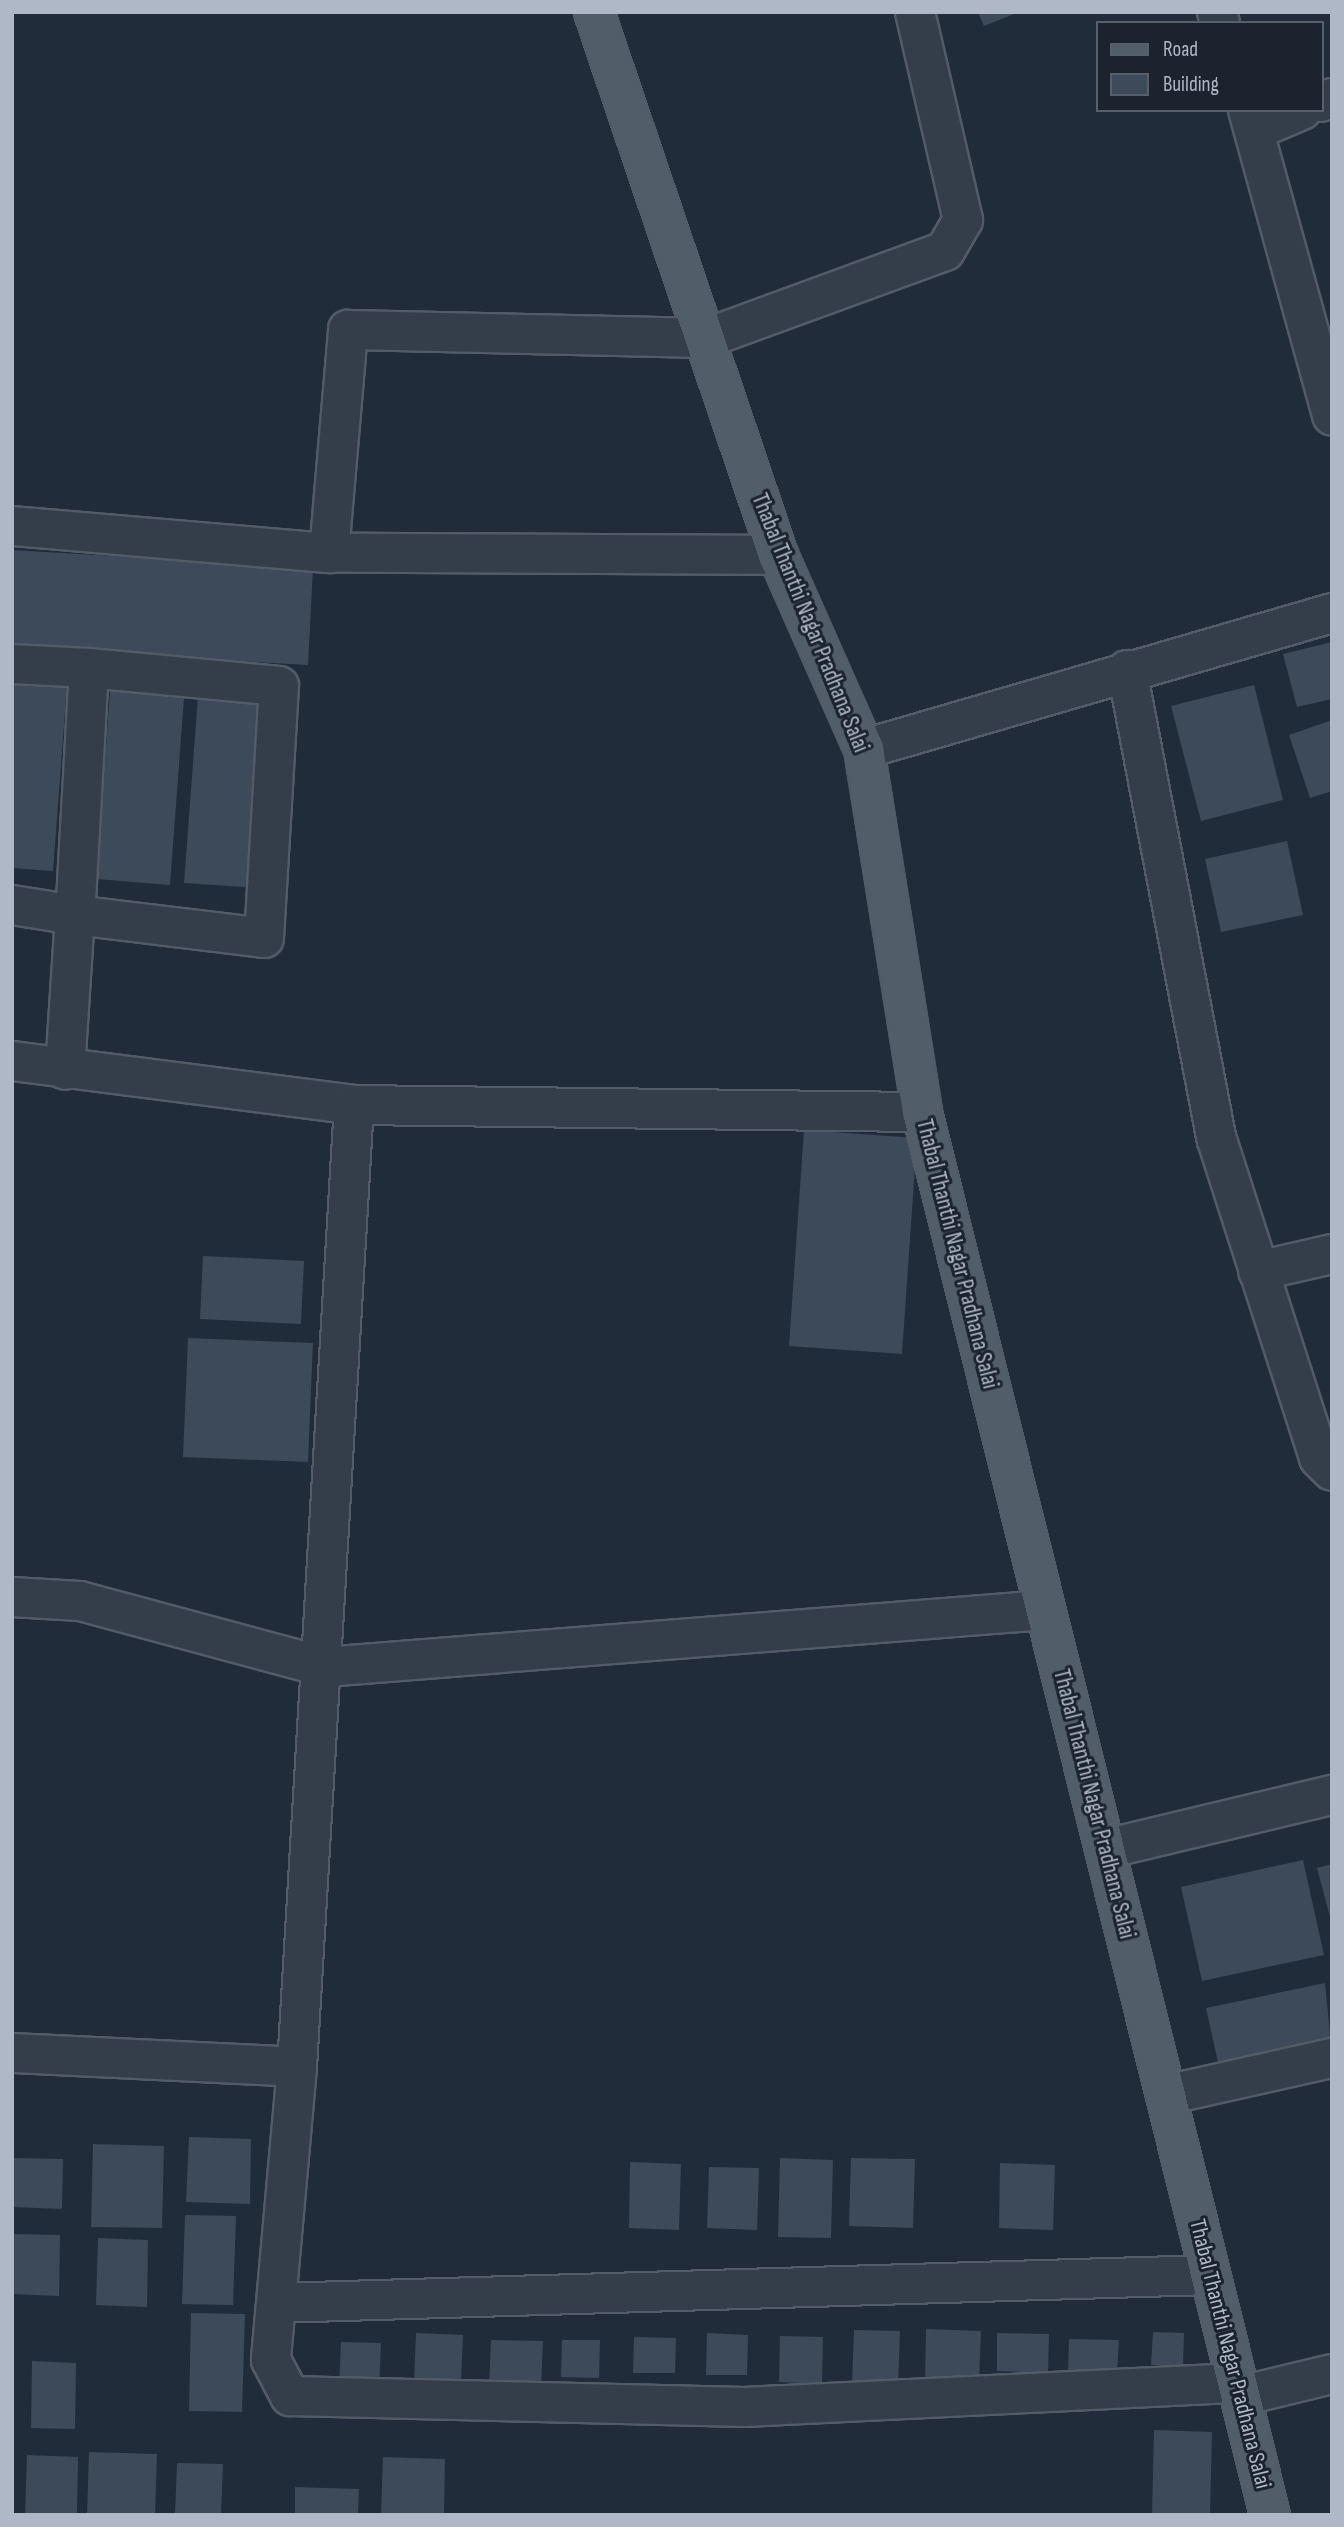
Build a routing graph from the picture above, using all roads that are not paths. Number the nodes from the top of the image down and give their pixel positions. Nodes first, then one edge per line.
1 (594, 12) edge
2 (915, 12) edge
3 (1292, 112) edge
4 (1252, 120) edge
5 (707, 338) junction
6 (1332, 416) edge
7 (12, 526) edge
8 (330, 554) junction
9 (778, 555) junction
10 (1332, 613) edge
11 (12, 664) edge
12 (89, 668) junction
13 (1127, 670) junction
14 (864, 749) junction
15 (12, 905) edge
16 (75, 915) junction
17 (12, 1061) edge
18 (65, 1070) junction
19 (354, 1105) junction
20 (922, 1112) junction
21 (1332, 1254) edge
22 (1258, 1271) junction
23 (1332, 1471) edge
24 (12, 1597) edge
25 (1045, 1610) junction
26 (325, 1667) junction
27 (1332, 1795) edge
28 (1105, 1849) junction
29 (12, 2053) edge
30 (1332, 2058) edge
31 (297, 2067) junction
32 (1166, 2095) junction
33 (1210, 2275) junction
34 (277, 2302) junction
35 (1332, 2374) edge
36 (1239, 2389) junction
37 (1270, 2515) edge

1 - 5 main road, Thabal Thanthi Nagar Pradhana Salai
2 - 5 street
3 - 4 street
4 - 6 street
5 - 8 street
5 - 9 main road, Thabal Thanthi Nagar Pradhana Salai
7 - 8 street
8 - 9 street
9 - 14 main road, Thabal Thanthi Nagar Pradhana Salai
10 - 13 street
11 - 12 street
12 - 16 street
12 - 16 street
13 - 14 street
13 - 22 street
14 - 20 main road, Thabal Thanthi Nagar Pradhana Salai
15 - 16 street
16 - 18 street
17 - 18 street
18 - 19 street
19 - 20 street
19 - 26 street
20 - 25 main road, Thabal Thanthi Nagar Pradhana Salai
21 - 22 street
22 - 23 street
24 - 26 street
25 - 26 street
25 - 28 main road, Thabal Thanthi Nagar Pradhana Salai
26 - 31 street
27 - 28 street
28 - 32 main road, Thabal Thanthi Nagar Pradhana Salai
29 - 31 street
30 - 32 street
31 - 34 street
32 - 33 main road, Thabal Thanthi Nagar Pradhana Salai
33 - 34 street
33 - 36 main road, Thabal Thanthi Nagar Pradhana Salai
34 - 36 street
35 - 36 street
36 - 37 main road, Thabal Thanthi Nagar Pradhana Salai

